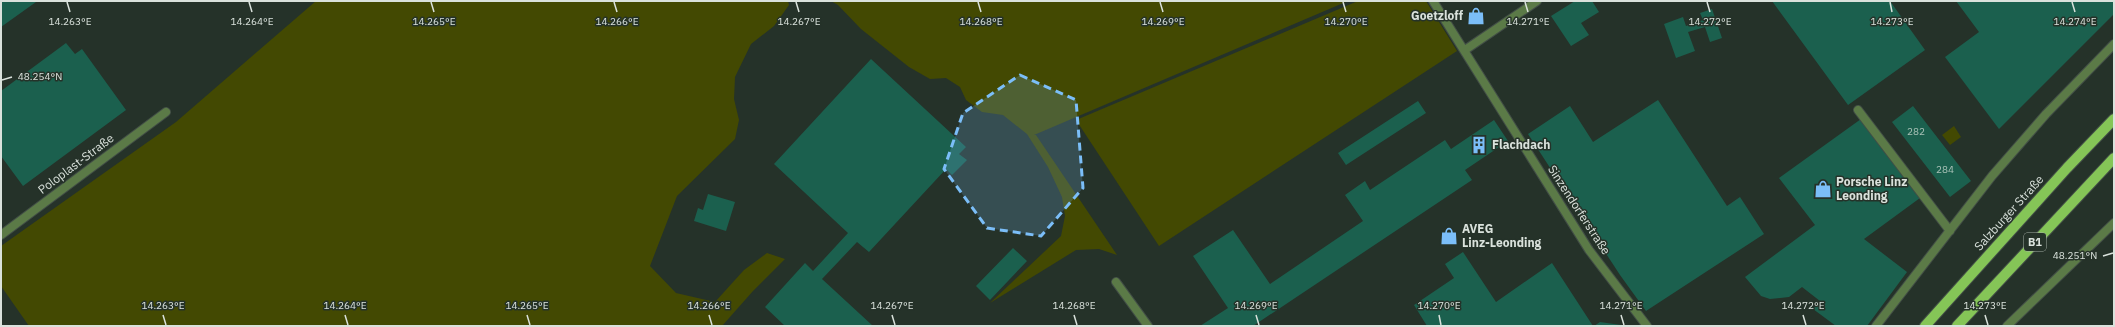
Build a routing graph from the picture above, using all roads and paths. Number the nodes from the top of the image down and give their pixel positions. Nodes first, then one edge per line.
1 (1434, 1) edge
2 (1537, 1) edge
3 (2114, 44) edge
4 (1465, 50) junction
5 (1858, 110) dead end
6 (166, 112) dead end
7 (2114, 119) edge
8 (2114, 158) edge
9 (2114, 223) edge
10 (1950, 231) junction
11 (1, 235) edge
12 (1116, 282) dead end
13 (1148, 326) edge
14 (1647, 326) edge
15 (1876, 326) edge
16 (1925, 326) edge
17 (1957, 326) edge
18 (2007, 326) edge

1 - 4 street, Sinzendorferstraße
2 - 4 street
3 - 10 street
4 - 14 street, Sinzendorferstraße
5 - 10 street
6 - 11 street, Poloplast-Straße
7 - 16 main road, Salzburger Straße / B1
8 - 17 main road, B1
9 - 18 street
10 - 15 street
12 - 13 street

